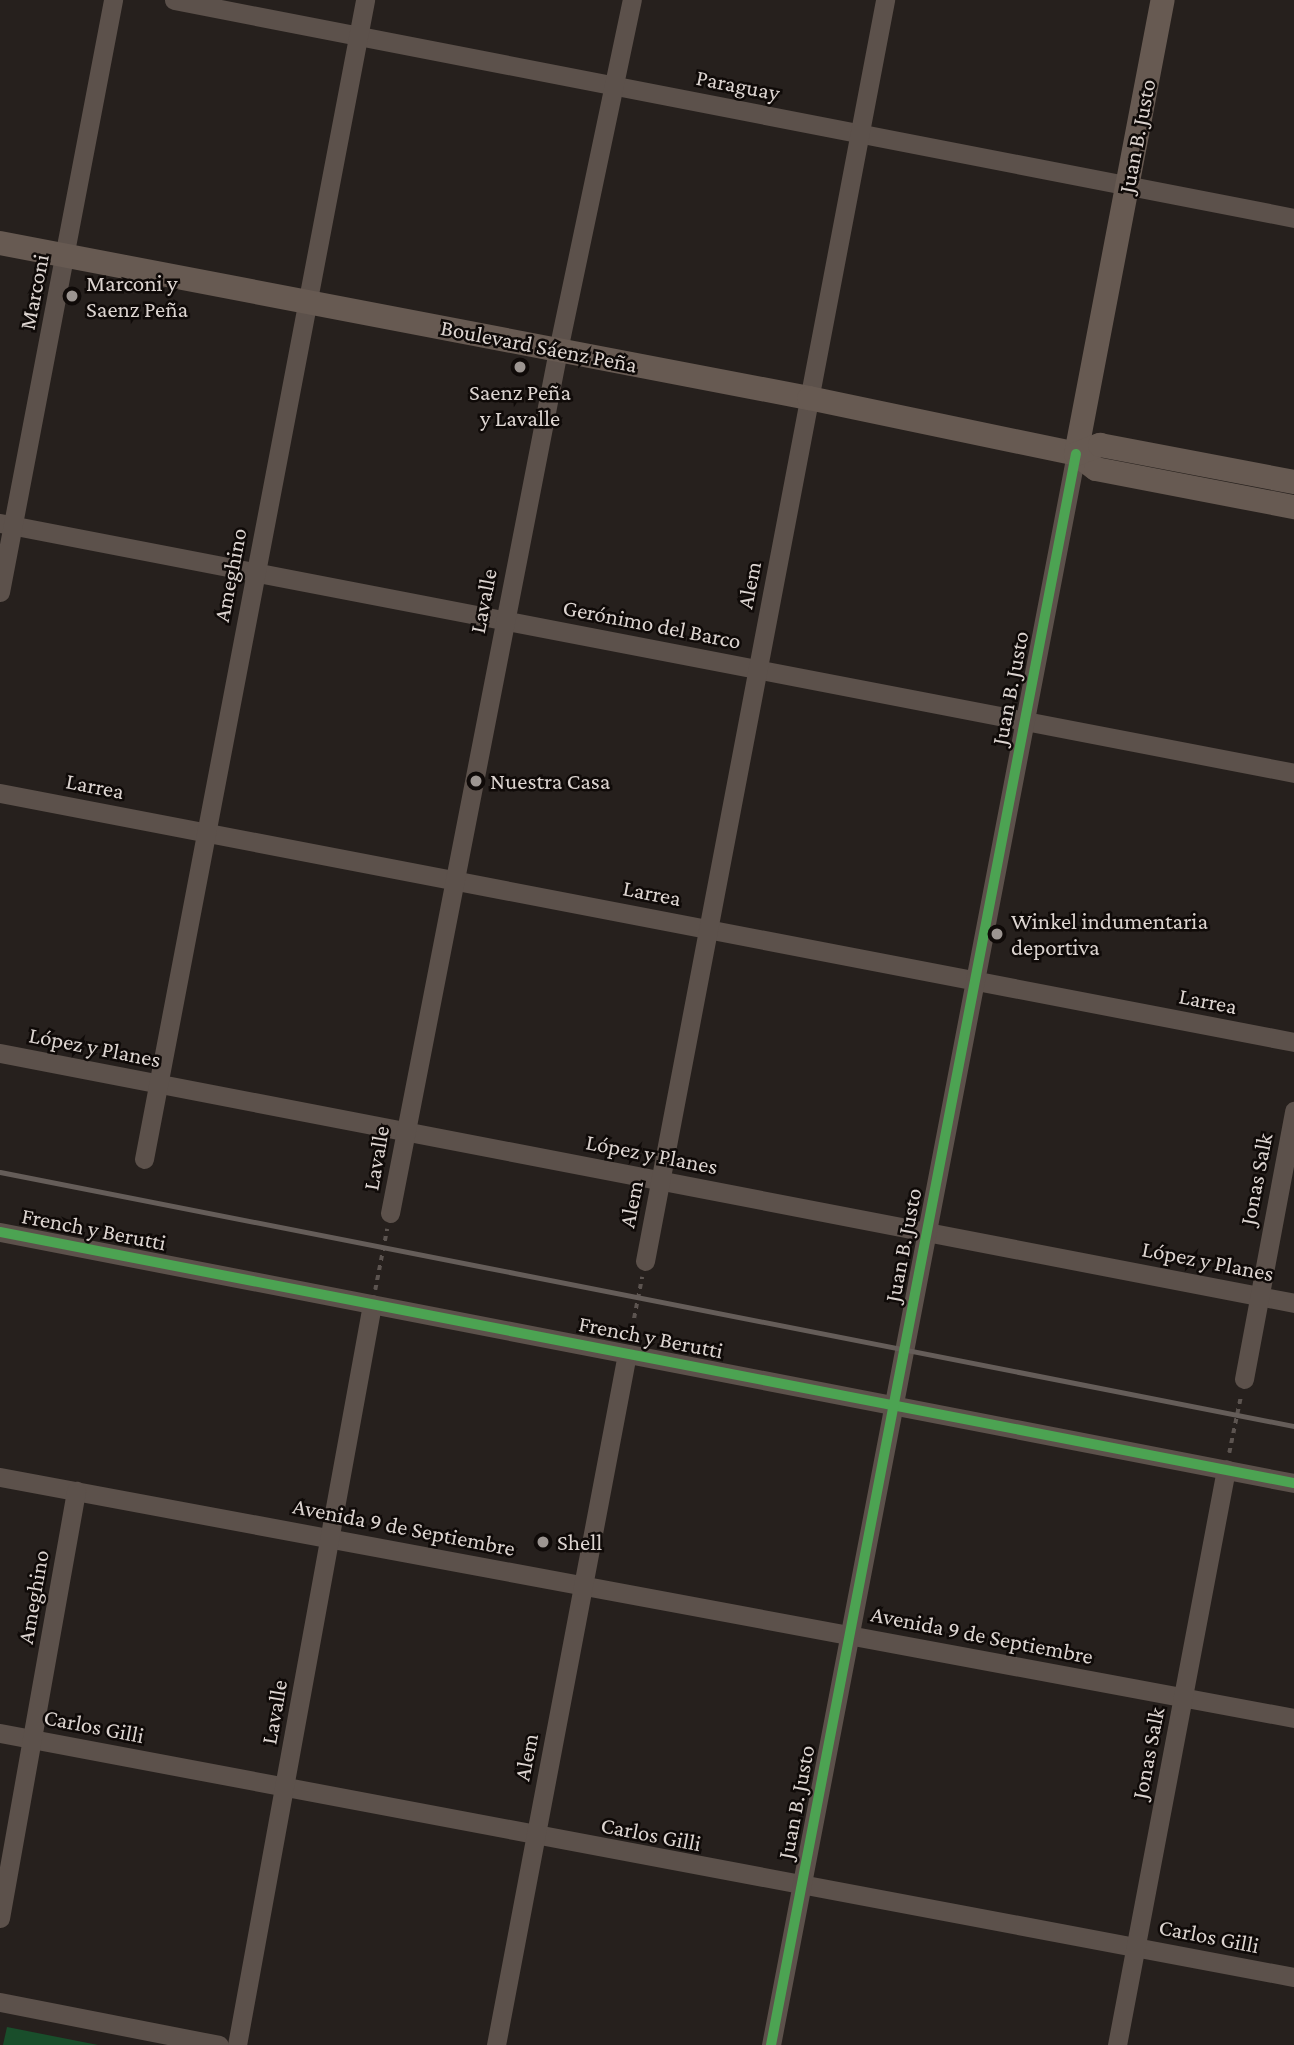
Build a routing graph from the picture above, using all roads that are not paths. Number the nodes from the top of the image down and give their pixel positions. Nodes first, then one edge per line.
1 (113, 0) edge
2 (174, 0) edge
3 (365, 0) edge
4 (632, 0) edge
5 (885, 0) edge
6 (1163, 0) edge
7 (359, 36) junction
8 (615, 87) junction
9 (859, 134) junction
10 (1128, 186) junction
11 (1294, 218) edge
12 (0, 243) edge
13 (66, 256) junction
14 (309, 302) junction
15 (558, 350) junction
16 (809, 398) junction
17 (1076, 454) junction
18 (1294, 482) edge
19 (1294, 508) edge
20 (6, 524) edge
21 (256, 572) junction
22 (0, 592) edge
23 (504, 620) junction
24 (757, 669) junction
25 (1025, 721) junction
26 (1294, 773) edge
27 (0, 793) edge
28 (206, 832) junction
29 (456, 881) junction
30 (708, 929) junction
31 (975, 981) junction
32 (1294, 1042) edge
33 (0, 1054) edge
34 (157, 1084) junction
35 (1294, 1111) edge
36 (405, 1132) junction
37 (144, 1159) dead end
38 (660, 1181) junction
39 (390, 1213) road end
40 (0, 1232) edge
41 (927, 1232) junction
42 (645, 1261) road end
43 (1259, 1296) junction
44 (1294, 1303) edge
45 (372, 1304) junction
46 (627, 1354) junction
47 (1244, 1379) road end
48 (894, 1405) junction
49 (1226, 1469) junction
50 (0, 1477) edge
51 (1294, 1482) edge
52 (76, 1491) junction
53 (331, 1539) junction
54 (583, 1586) junction
55 (850, 1635) junction
56 (1183, 1697) junction
57 (1294, 1718) edge
58 (0, 1733) edge
59 (33, 1739) junction
60 (285, 1786) junction
61 (536, 1837) junction
62 (801, 1888) junction
63 (0, 1918) edge
64 (1136, 1946) junction
65 (1294, 1978) edge
66 (0, 2002) edge
67 (219, 2045) edge
68 (237, 2045) edge
69 (496, 2045) edge
70 (771, 2045) edge
71 (1117, 2045) edge

1 - 13 street, Marconi
2 - 7 street, Paraguay
3 - 7 street, Ameghino
4 - 8 street, Lavalle
5 - 9 street, Alem
6 - 10 main road, Juan B. Justo
7 - 8 street, Paraguay
7 - 14 street, Ameghino
8 - 9 street, Paraguay
8 - 15 street, Lavalle
9 - 10 street, Paraguay
9 - 16 street, Alem
10 - 11 street, Paraguay
10 - 17 main road, Juan B. Justo
12 - 13 main road, Boulevard Sáenz Peña
13 - 14 main road, Boulevard Sáenz Peña
13 - 20 street, Marconi
14 - 15 main road, Boulevard Sáenz Peña
14 - 21 street, Ameghino
15 - 16 main road, Boulevard Sáenz Peña
15 - 23 street, Lavalle
16 - 17 main road, Boulevard Sáenz Peña
16 - 24 street, Alem
17 - 18 main road, Boulevard Sáenz Peña
17 - 19 main road, Boulevard Sáenz Peña
17 - 25 street, Juan B. Justo
20 - 21 street, Gerónimo del Barco
20 - 22 street, Marconi
21 - 23 street, Gerónimo del Barco
21 - 28 street, Ameghino
23 - 24 street, Gerónimo del Barco
23 - 29 street, Lavalle
24 - 25 street, Gerónimo del Barco
24 - 30 street, Alem
25 - 26 street, Gerónimo del Barco
25 - 31 street, Juan B. Justo
27 - 28 street, Larrea
28 - 29 street, Larrea
28 - 34 street, Ameghino
29 - 30 street, Larrea
29 - 36 street, Lavalle
30 - 31 street, Larrea
30 - 38 street, Alem
31 - 32 street, Larrea
31 - 41 street, Juan B. Justo
33 - 34 street, López y Planes
34 - 36 street, López y Planes
34 - 37 street, Ameghino
35 - 43 street, Jonas Salk
36 - 38 street, López y Planes
36 - 39 street, Lavalle
38 - 41 street, López y Planes
38 - 42 street, Alem
40 - 45 street, French y Berutti
41 - 43 street, López y Planes
41 - 48 street, Juan B. Justo
43 - 44 street, López y Planes
43 - 47 street, Jonas Salk
45 - 46 street, French y Berutti
45 - 53 street, Lavalle
46 - 48 street, French y Berutti
46 - 54 street, Alem
48 - 49 street, French y Berutti
48 - 55 street, Juan B. Justo
49 - 51 street, French y Berutti
49 - 56 street, Jonas Salk
50 - 52 street, Avenida 9 de Septiembre
52 - 53 street, Avenida 9 de Septiembre
52 - 59 street, Ameghino
53 - 54 street, Avenida 9 de Septiembre
53 - 60 street, Lavalle
54 - 55 street, Avenida 9 de Septiembre
54 - 61 street, Alem
55 - 56 street, Avenida 9 de Septiembre
55 - 62 street, Juan B. Justo
56 - 57 street, Avenida 9 de Septiembre
56 - 64 street, Jonas Salk
58 - 59 street, Carlos Gilli
59 - 60 street, Carlos Gilli
59 - 63 street, Ameghino
60 - 61 street, Carlos Gilli
60 - 68 street, Lavalle
61 - 62 street, Carlos Gilli
61 - 69 street, Alem
62 - 64 street, Carlos Gilli
62 - 70 street, Juan B. Justo
64 - 65 street, Carlos Gilli
64 - 71 street, Jonas Salk
66 - 67 street

